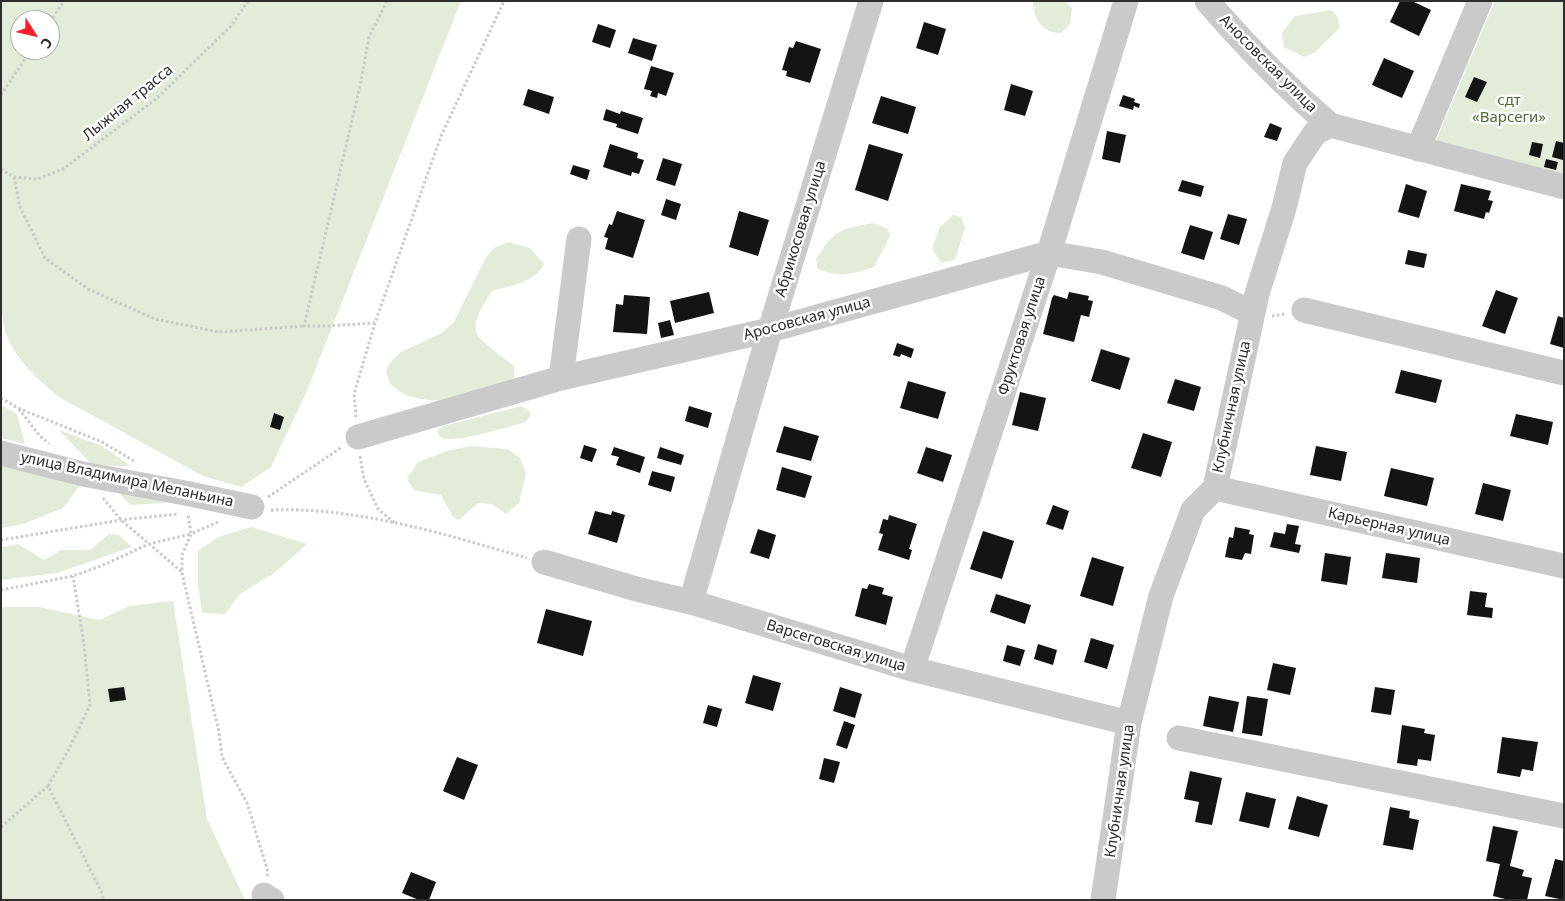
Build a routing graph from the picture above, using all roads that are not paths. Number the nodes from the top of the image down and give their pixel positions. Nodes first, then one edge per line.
1 (871, 1) edge
2 (1126, 1) edge
3 (1207, 1) edge
4 (1479, 1) edge
5 (1330, 125) junction
6 (1418, 149) junction
7 (1564, 187) edge
8 (579, 239) dead end
9 (1049, 254) junction
10 (1304, 310) road end
11 (1252, 313) junction
12 (770, 330) junction
13 (1564, 373) edge
14 (561, 378) junction
15 (358, 437) road end
16 (1, 453) edge
17 (1215, 488) junction
18 (252, 507) road end
19 (544, 562) road end
20 (1564, 566) edge
21 (692, 602) junction
22 (912, 669) junction
23 (1129, 723) junction
24 (1179, 738) dead end
25 (1564, 816) edge
26 (1103, 900) edge

1 - 12 street, Абрикосовая улица
2 - 9 street, Фруктовая улица
3 - 5 street, Аносовская улица
4 - 6 street
5 - 6 street
5 - 11 street, Клубничная улица
6 - 7 street
8 - 14 street
9 - 11 street, Аросовская улица
9 - 12 street, Аросовская улица
9 - 22 street, Фруктовая улица
10 - 13 street
11 - 17 street, Клубничная улица
12 - 14 street, Аросовская улица
12 - 21 street, Абрикосовая улица
14 - 15 street, Аросовская улица
16 - 18 street, улица Владимира Меланьина
17 - 20 street, Карьерная улица
17 - 23 street, Клубничная улица
19 - 21 street, Варсеговская улица
21 - 22 street, Варсеговская улица
22 - 23 street, Варсеговская улица
23 - 26 street, Клубничная улица
24 - 25 street

